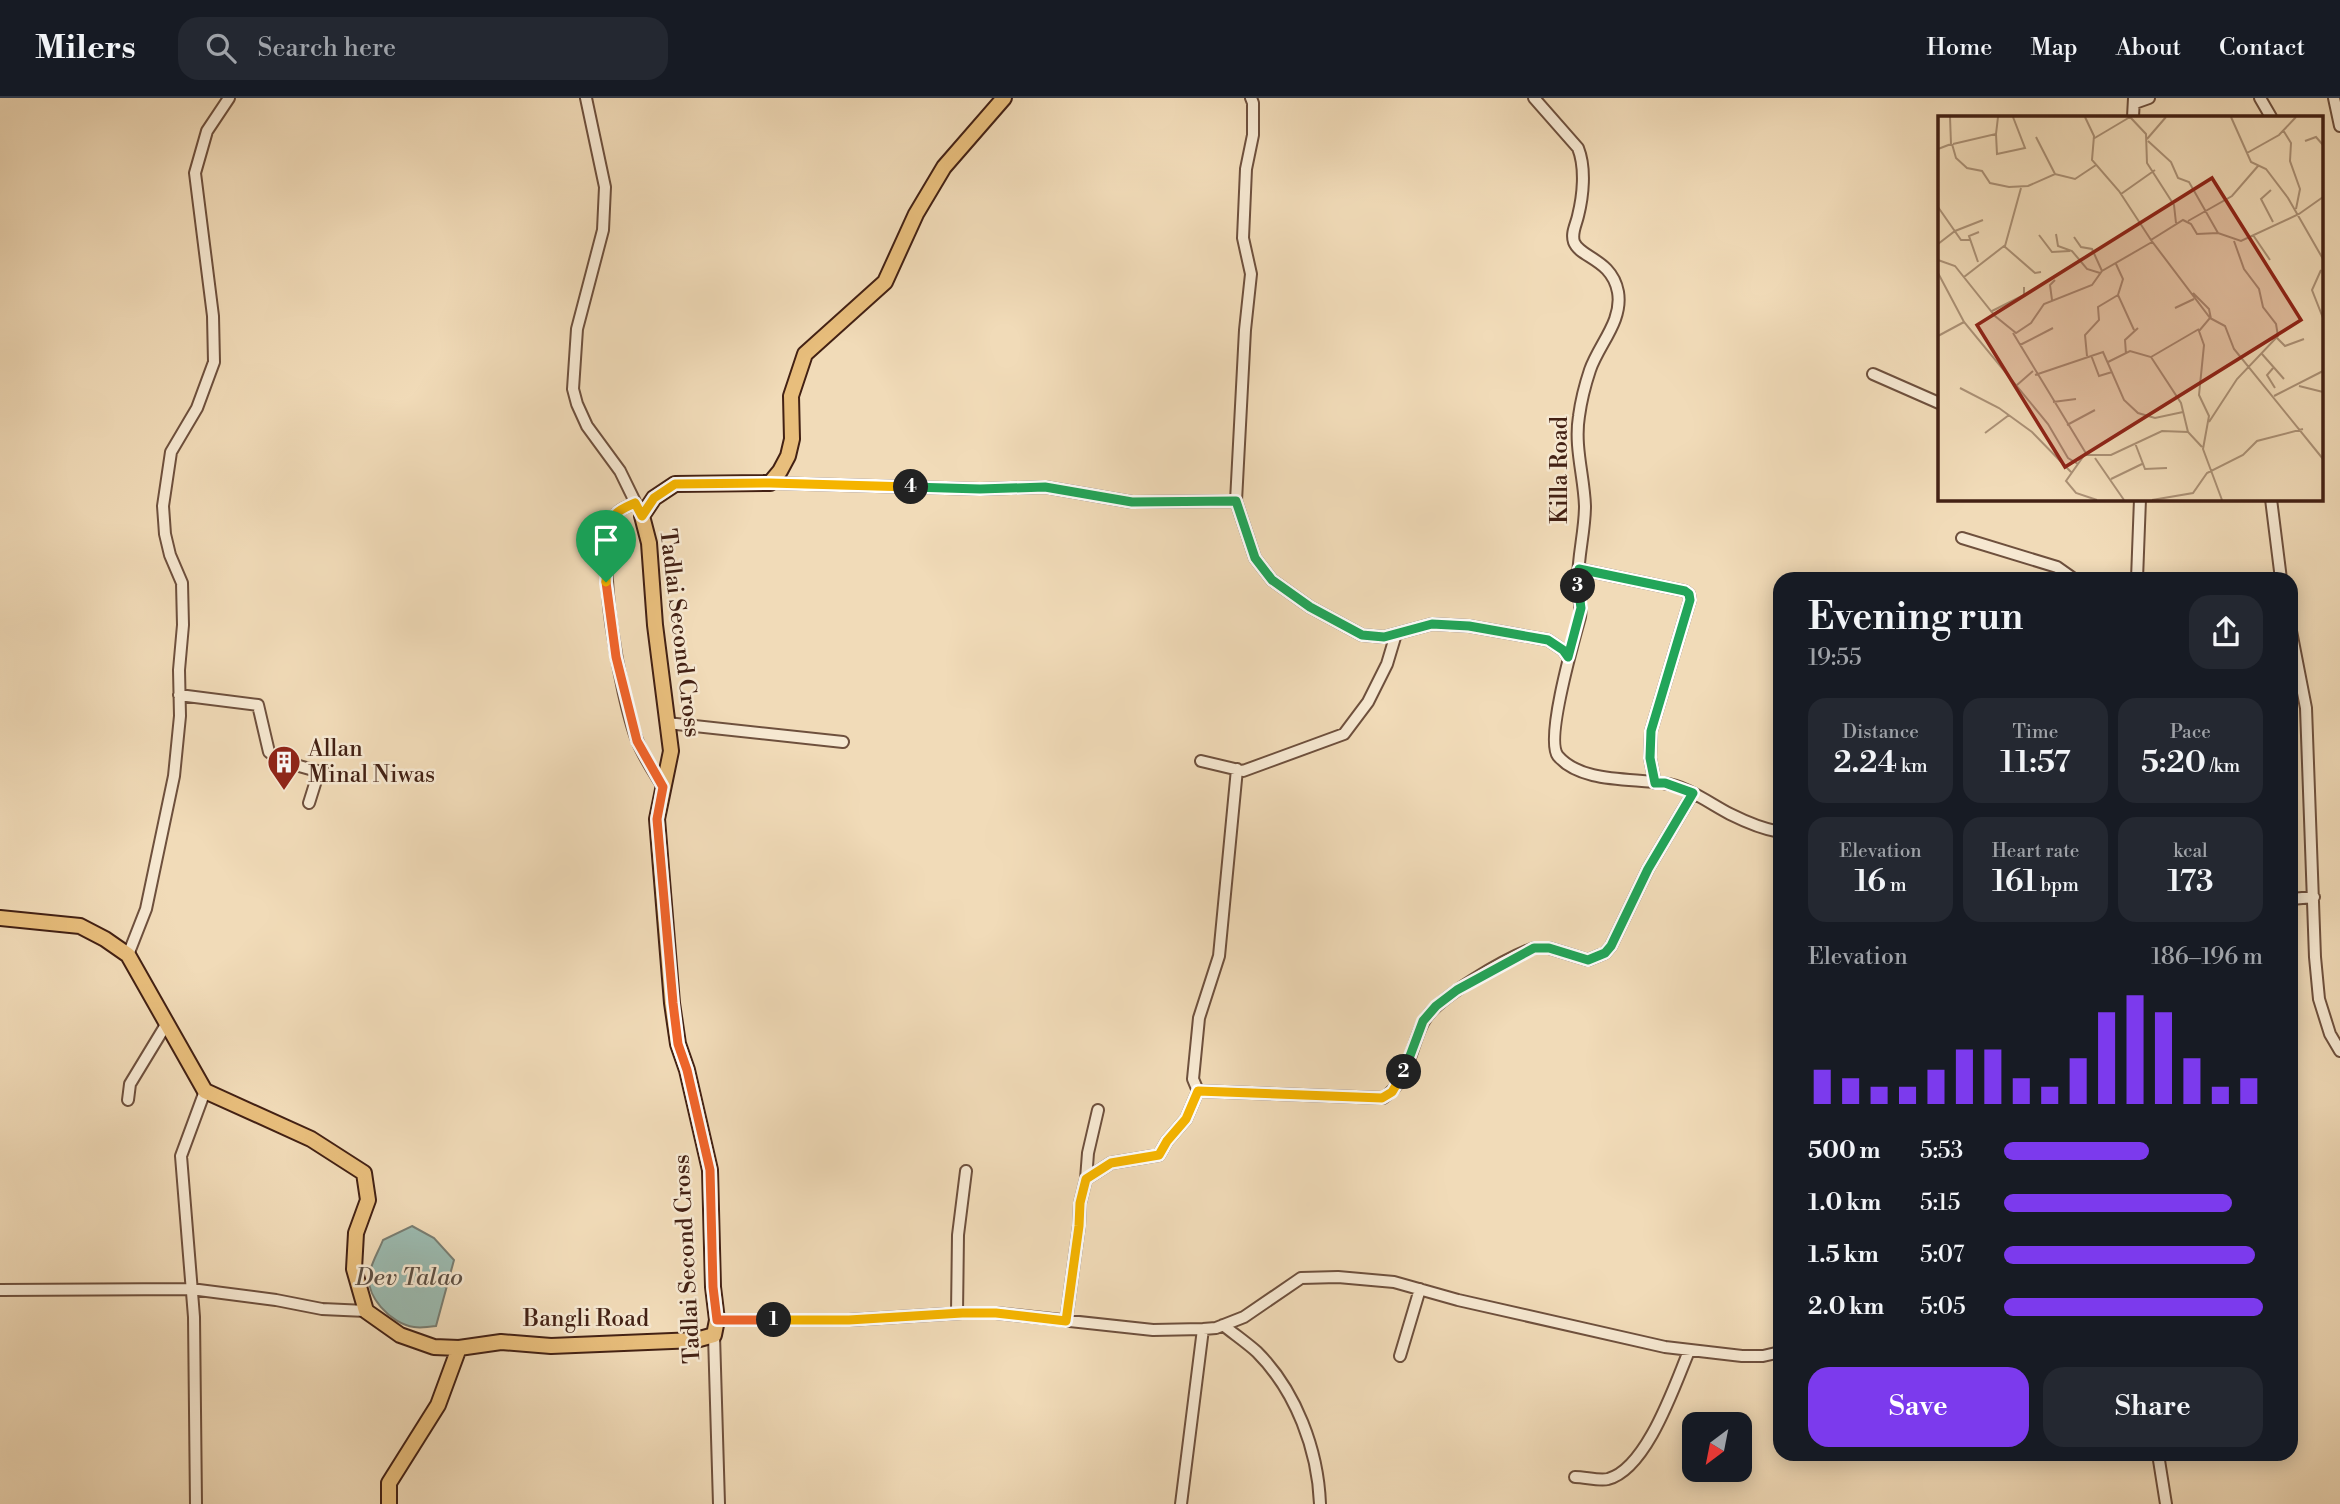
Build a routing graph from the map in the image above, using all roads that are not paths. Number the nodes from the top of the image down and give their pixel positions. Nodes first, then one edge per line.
1 (229, 98) edge
2 (586, 98) edge
3 (1004, 98) edge
4 (1251, 98) edge
5 (1534, 98) edge
6 (2149, 98) edge
7 (2260, 98) edge
8 (2334, 98) edge
9 (2134, 101) edge
10 (2270, 116) edge
11 (2340, 126) edge
12 (1873, 374) dead end
13 (1938, 403) edge
14 (770, 483) junction
15 (2140, 500) edge
16 (2271, 500) edge
17 (1236, 501) junction
18 (638, 509) junction
19 (1962, 538) dead end
20 (1579, 569) junction
21 (2064, 572) edge
22 (2137, 572) edge
23 (2280, 572) edge
24 (1396, 634) junction
25 (1568, 657) junction
26 (2298, 667) edge
27 (179, 695) junction
28 (667, 723) junction
29 (843, 742) dead end
30 (1201, 761) dead end
31 (1237, 769) junction
32 (319, 771) junction
33 (331, 775) dead end
34 (1655, 783) junction
35 (663, 787) junction
36 (1693, 793) junction
37 (309, 803) dead end
38 (1773, 831) edge
39 (2314, 897) junction
40 (2298, 898) edge
41 (0, 918) edge
42 (128, 955) junction
43 (167, 1023) junction
44 (2340, 1051) edge
45 (205, 1091) junction
46 (1198, 1091) junction
47 (128, 1100) dead end
48 (1098, 1110) dead end
49 (966, 1171) dead end
50 (1086, 1179) junction
51 (191, 1289) junction
52 (1420, 1289) junction
53 (0, 1290) edge
54 (366, 1311) junction
55 (957, 1313) junction
56 (717, 1320) junction
57 (1066, 1321) junction
58 (1223, 1325) junction
59 (1203, 1329) junction
60 (714, 1335) junction
61 (459, 1348) junction
62 (1689, 1351) junction
63 (1773, 1354) edge
64 (1400, 1356) dead end
65 (2159, 1461) edge
66 (1575, 1477) dead end
67 (196, 1504) edge
68 (389, 1504) edge
69 (719, 1504) edge
70 (1181, 1504) edge
71 (1320, 1504) edge
72 (2166, 1504) edge

1 - 27 street
2 - 18 street, Tadlai Second Cross
3 - 14 main road
4 - 17 street
5 - 20 street, Killa Road
6 - 9 street
7 - 10 street
8 - 11 street
12 - 13 street
14 - 17 street
14 - 18 main road, Tadlai Second Cross
15 - 22 street
16 - 23 street
17 - 24 street
18 - 28 main road, Tadlai Second Cross
18 - 35 street
19 - 21 street
20 - 25 street, Killa Road
20 - 34 street
24 - 25 street
24 - 31 street
25 - 34 street, Killa Road
26 - 39 street
27 - 32 street
27 - 42 street
28 - 29 street
28 - 35 main road, Tadlai Second Cross
30 - 31 street
31 - 46 street
32 - 33 street
32 - 37 street
34 - 36 street
35 - 56 main road, Tadlai Second Cross
36 - 38 street
36 - 46 street
39 - 40 street
39 - 44 street
41 - 42 main road
42 - 43 main road
43 - 45 main road
43 - 47 street
45 - 51 street
45 - 54 main road
46 - 50 street
48 - 50 street
49 - 55 street
50 - 57 street
51 - 53 street
51 - 54 street
51 - 67 street
52 - 58 street
52 - 62 street
52 - 64 street
54 - 61 main road, Bangli Road
55 - 56 street
55 - 57 street
56 - 60 main road, Tadlai Second Cross
57 - 59 street
58 - 59 street
58 - 71 street
59 - 70 street
60 - 61 main road, Bangli Road
60 - 69 street, Tadlai Second Cross
61 - 68 main road
62 - 63 street
62 - 66 street
65 - 72 street

